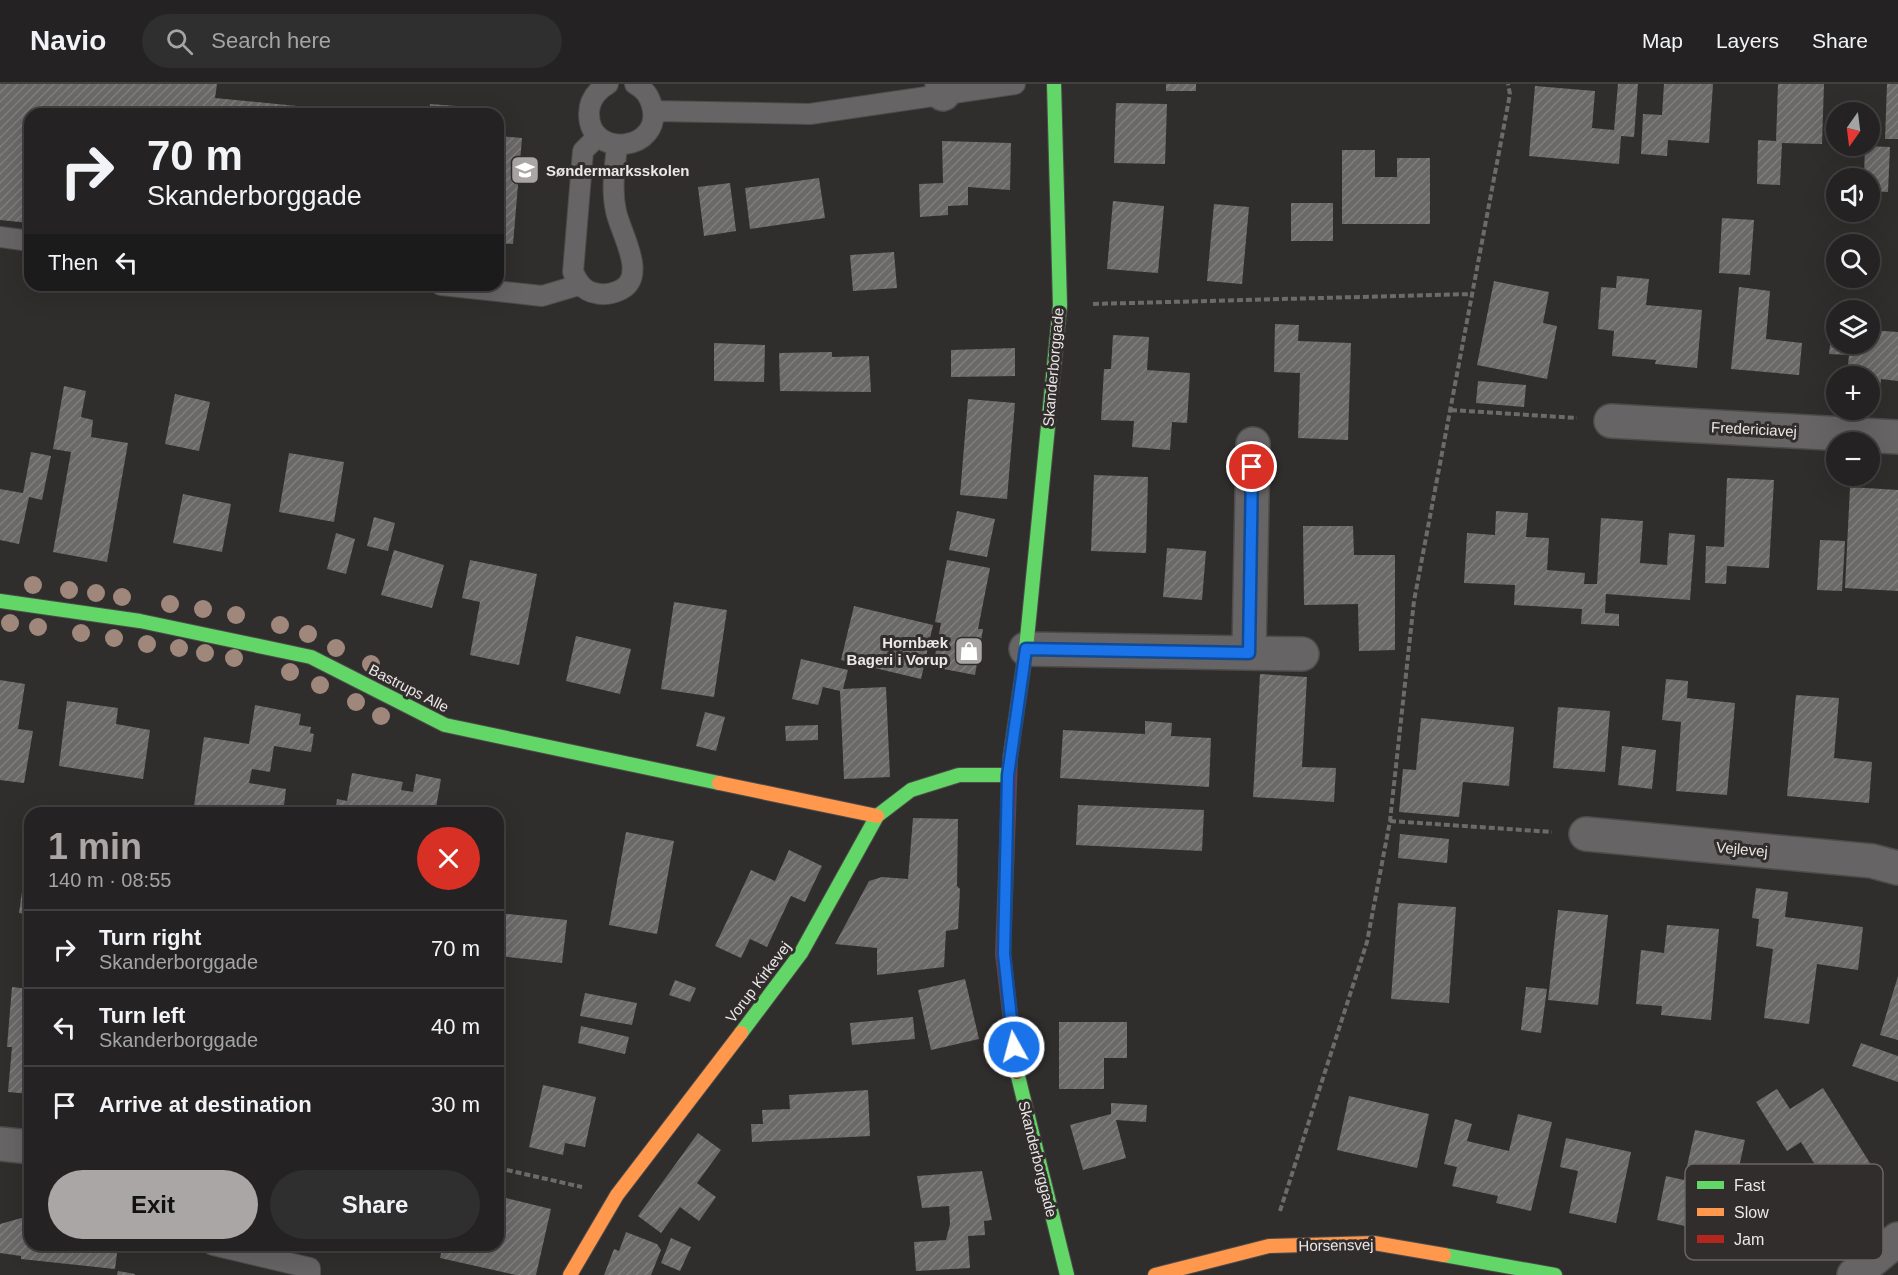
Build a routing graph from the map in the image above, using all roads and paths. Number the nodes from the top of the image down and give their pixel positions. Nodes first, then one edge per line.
1 (608, 84) edge
2 (636, 84) edge
3 (1015, 84) edge
4 (1054, 84) edge
5 (1508, 84) edge
6 (942, 89) edge
7 (653, 111) junction
8 (598, 136) junction
9 (617, 146) junction
10 (0, 237) edge
11 (24, 240) edge
12 (579, 285) junction
13 (496, 291) edge
14 (1473, 294) junction
15 (1060, 304) junction
16 (1451, 410) junction
17 (1611, 421) joint
18 (1898, 437) edge
19 (1253, 444) dead end
20 (0, 601) edge
21 (1026, 649) junction
22 (1249, 653) junction
23 (1302, 654) dead end
24 (1008, 775) junction
25 (877, 816) junction
26 (1390, 821) junction
27 (1586, 834) joint
28 (1898, 868) edge
29 (0, 1144) edge
30 (24, 1146) edge
31 (504, 1169) edge
32 (617, 1195) junction
33 (1898, 1239) edge
34 (1269, 1246) junction
35 (238, 1251) edge
36 (1883, 1251) edge
37 (1872, 1260) edge
38 (310, 1275) edge
39 (570, 1275) edge
40 (1067, 1275) edge
41 (1155, 1275) edge
42 (1555, 1275) edge
43 (1854, 1275) edge

1 - 8 lane
2 - 7 lane
3 - 6 lane
4 - 15 street, Skanderborggade
5 - 14 path
6 - 7 lane
7 - 9 lane
8 - 9 lane
8 - 12 lane
9 - 12 lane
10 - 11 lane
12 - 13 lane
14 - 15 path
14 - 16 path
15 - 21 street, Skanderborggade
16 - 17 path
16 - 26 path
17 - 18 street, Fredericiavej
19 - 22 street
20 - 25 street, Bastrups Alle
21 - 22 street
21 - 24 street, Skanderborggade
22 - 23 street
24 - 25 street, Vorup Kirkevej
24 - 40 street, Skanderborggade
25 - 32 street, Vorup Kirkevej
26 - 27 path
26 - 34 path
27 - 28 street, Vejlevej
29 - 30 street
31 - 32 path
32 - 39 street, Vorup Kirkevej
33 - 36 street
34 - 41 street, Horsensvej
34 - 42 street, Horsensvej
35 - 38 lane
37 - 43 street

